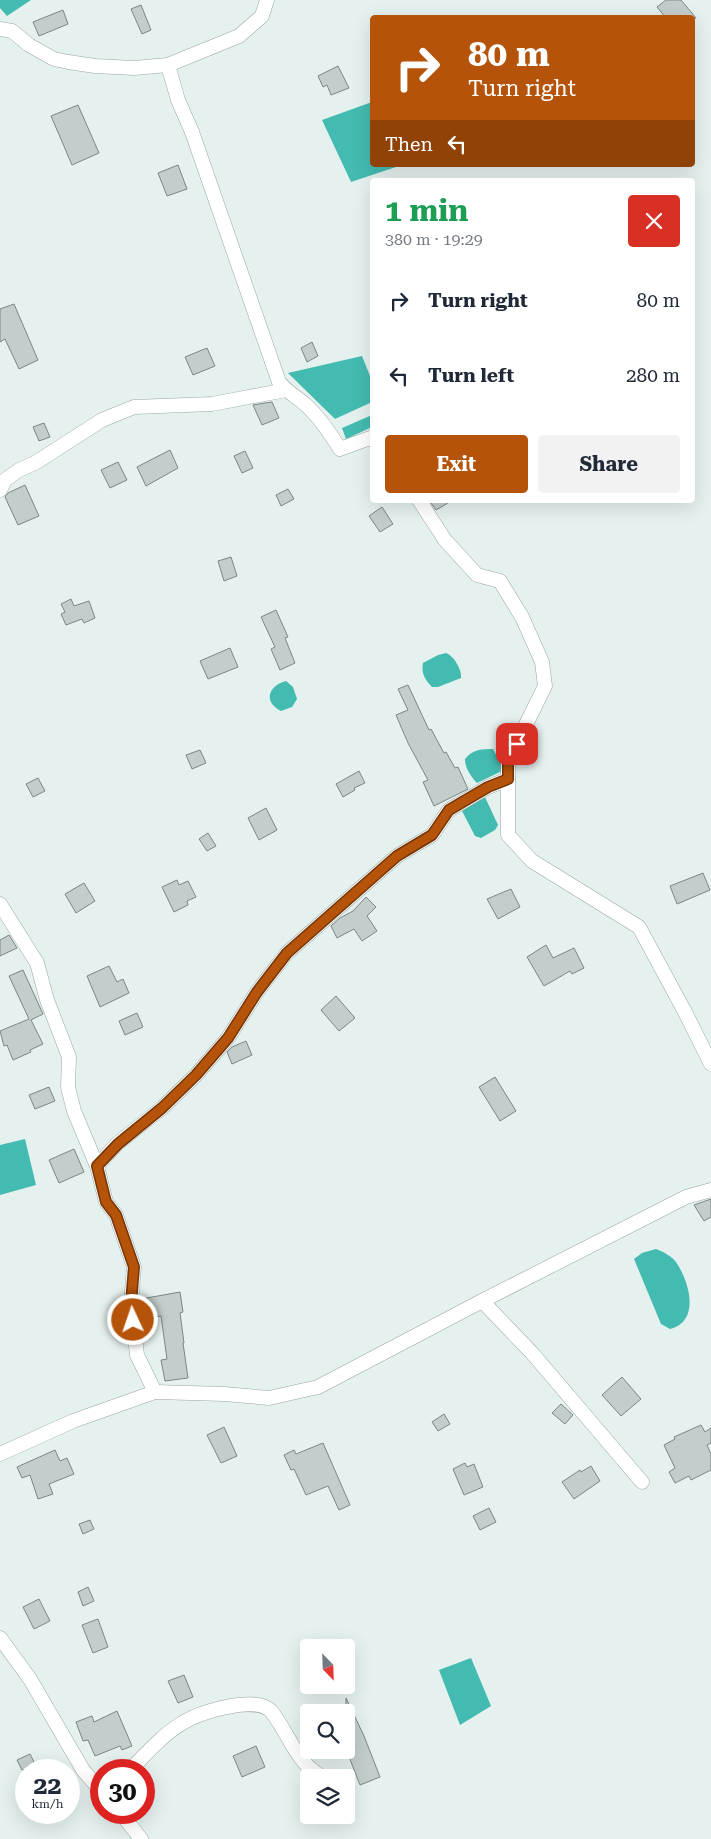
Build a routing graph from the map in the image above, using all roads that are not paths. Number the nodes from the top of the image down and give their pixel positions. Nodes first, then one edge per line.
1 (266, 0) edge
2 (0, 29) edge
3 (168, 65) junction
4 (286, 390) junction
5 (370, 438) edge
6 (0, 490) edge
7 (421, 503) edge
8 (508, 779) junction
9 (0, 904) edge
10 (711, 1064) edge
11 (97, 1166) junction
12 (711, 1190) edge
13 (482, 1301) junction
14 (155, 1392) junction
15 (0, 1454) edge
16 (642, 1482) dead end
17 (0, 1638) edge
18 (141, 1759) edge
19 (312, 1769) edge
20 (90, 1778) edge
21 (129, 1824) edge
22 (141, 1839) edge

1 - 3 street
2 - 3 street
3 - 4 street
4 - 5 street
4 - 6 street
7 - 8 street
8 - 10 street
8 - 11 street
9 - 11 street
11 - 14 street
12 - 13 street
13 - 14 street
13 - 16 street
14 - 15 street
17 - 20 street
18 - 19 street
21 - 22 street

